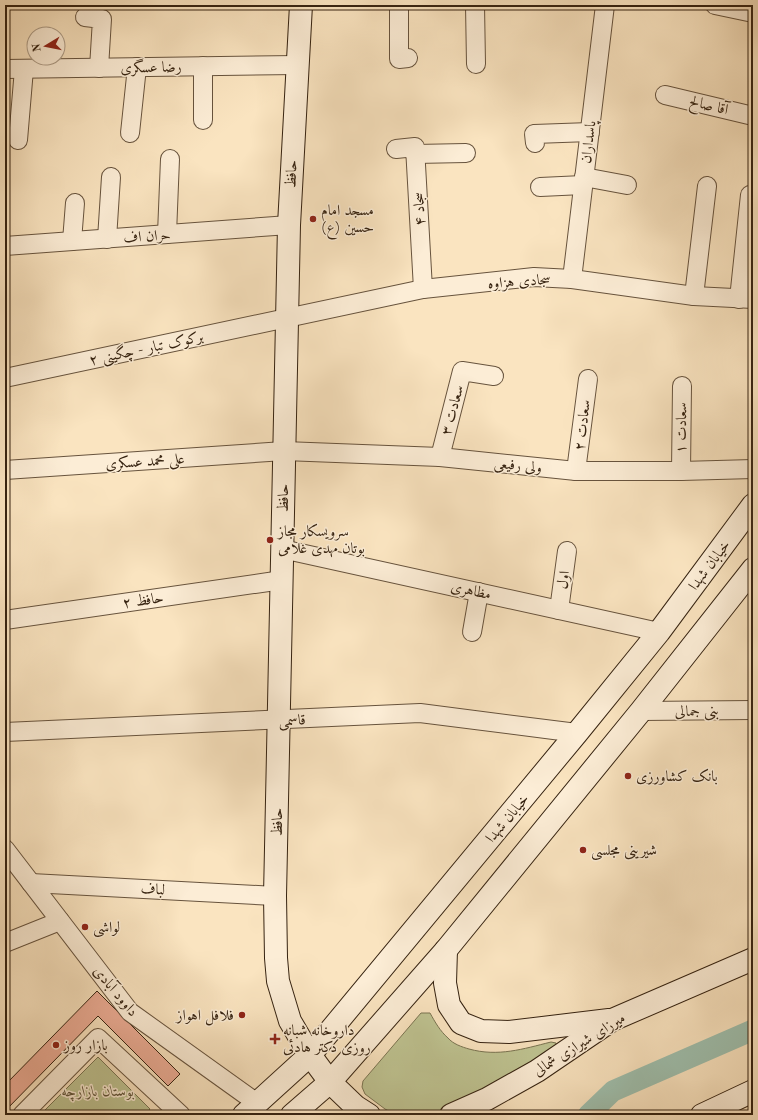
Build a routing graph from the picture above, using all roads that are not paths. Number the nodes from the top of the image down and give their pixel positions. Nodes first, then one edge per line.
1 (301, 5) edge
2 (399, 5) edge
3 (475, 5) edge
4 (605, 5) edge
5 (715, 5) edge
6 (753, 13) edge
7 (85, 17) dead end
8 (408, 58) dead end
9 (476, 64) dead end
10 (297, 65) junction
11 (203, 66) junction
12 (137, 67) junction
13 (99, 68) junction
14 (5, 69) edge
15 (24, 69) junction
16 (665, 95) dead end
17 (753, 116) edge
18 (203, 120) dead end
19 (590, 132) junction
20 (130, 133) dead end
21 (18, 140) dead end
22 (536, 143) dead end
23 (396, 148) dead end
24 (466, 153) dead end
25 (416, 154) junction
26 (170, 159) dead end
27 (111, 177) dead end
28 (584, 181) junction
29 (627, 185) dead end
30 (707, 186) dead end
31 (540, 187) dead end
32 (750, 196) dead end
33 (75, 203) dead end
34 (289, 225) junction
35 (168, 234) junction
36 (107, 239) junction
37 (72, 241) junction
38 (5, 246) edge
39 (572, 279) junction
40 (423, 289) junction
41 (694, 296) junction
42 (746, 299) edge
43 (287, 318) junction
44 (494, 376) dead end
45 (5, 378) edge
46 (588, 379) dead end
47 (682, 386) dead end
48 (284, 452) junction
49 (440, 457) junction
50 (753, 469) edge
51 (5, 470) edge
52 (576, 471) junction
53 (681, 471) junction
54 (753, 505) edge
55 (282, 549) junction
56 (567, 551) dead end
57 (750, 578) edge
58 (282, 580) junction
59 (479, 592) junction
60 (559, 610) junction
61 (5, 620) edge
62 (472, 632) dead end
63 (659, 632) junction
64 (753, 710) edge
65 (641, 711) junction
66 (279, 720) junction
67 (5, 732) edge
68 (577, 733) junction
69 (5, 849) edge
70 (31, 882) junction
71 (275, 896) junction
72 (60, 921) junction
73 (5, 943) edge
74 (446, 950) junction
75 (753, 960) edge
76 (612, 1020) junction
77 (310, 1055) junction
78 (330, 1082) junction
79 (753, 1092) edge
80 (256, 1111) edge
81 (22, 1115) edge
82 (180, 1115) edge
83 (292, 1115) edge
84 (370, 1115) edge
85 (451, 1115) edge
86 (702, 1115) edge

1 - 10 main road, حافظ
2 - 8 street
3 - 9 street
4 - 19 street, پاسداران
5 - 6 street
7 - 13 street
10 - 11 street, رضا عسگری
10 - 34 main road, حافظ
11 - 12 street, رضا عسگری
11 - 18 street
12 - 13 street, رضا عسگری
12 - 20 street
13 - 15 street, رضا عسگری
14 - 15 street, رضا عسگری
15 - 21 street
16 - 17 street, آقا صالح
19 - 22 street
19 - 28 street, پاسداران
23 - 25 street
24 - 25 street
25 - 40 street, سجاد ۴
26 - 35 street
27 - 36 street
28 - 29 street
28 - 31 street
28 - 39 street, پاسداران
30 - 41 street
32 - 42 street
33 - 37 street
34 - 35 street, حران اف
34 - 43 main road, حافظ
35 - 36 street, حران اف
36 - 37 street, حران اف
37 - 38 street, حران اف
39 - 40 street, سجادی هزاوه
39 - 41 street, سجادی هزاوه
40 - 43 street, سجادی هزاوه
41 - 42 street, سجادی هزاوه
43 - 45 street, برکوک تبار - چگینی ۲
43 - 48 main road, حافظ
44 - 49 street, سعادت ۳
46 - 52 street, سعادت ۲
47 - 53 street, سعادت ۱
48 - 49 street, ولی رفیعی
48 - 51 street, علی محمد عسکری
48 - 55 main road, حافظ
49 - 52 street, ولی رفیعی
50 - 53 street, ولی رفیعی
52 - 53 street, ولی رفیعی
54 - 63 main road, خیابان شهدا
55 - 58 main road, حافظ
55 - 59 street, مظاهری
56 - 60 street, اول
57 - 65 main road
58 - 61 street, حافظ ۲
58 - 66 main road, حافظ
59 - 60 street, مظاهری
59 - 62 street
60 - 63 street, مظاهری
63 - 68 main road, خیابان شهدا
64 - 65 street, بنی جمالی
65 - 74 main road
66 - 67 street, قاسمی
66 - 68 street, قاسمی
66 - 71 main road, حافظ
68 - 77 main road, خیابان شهدا
69 - 70 street, داوود آبادی
70 - 71 street, لباف
70 - 72 street, داوود آبادی
71 - 77 main road, حافظ
72 - 73 street
72 - 80 street, داوود آبادی
74 - 76 main road
74 - 78 main road
75 - 76 main road, میرزای شیرازی شمالی
76 - 85 main road, میرزای شیرازی شمالی
77 - 78 main road, حافظ
77 - 80 main road, خیابان شهدا
78 - 83 main road
78 - 84 main road
79 - 86 main road
81 - 82 street

